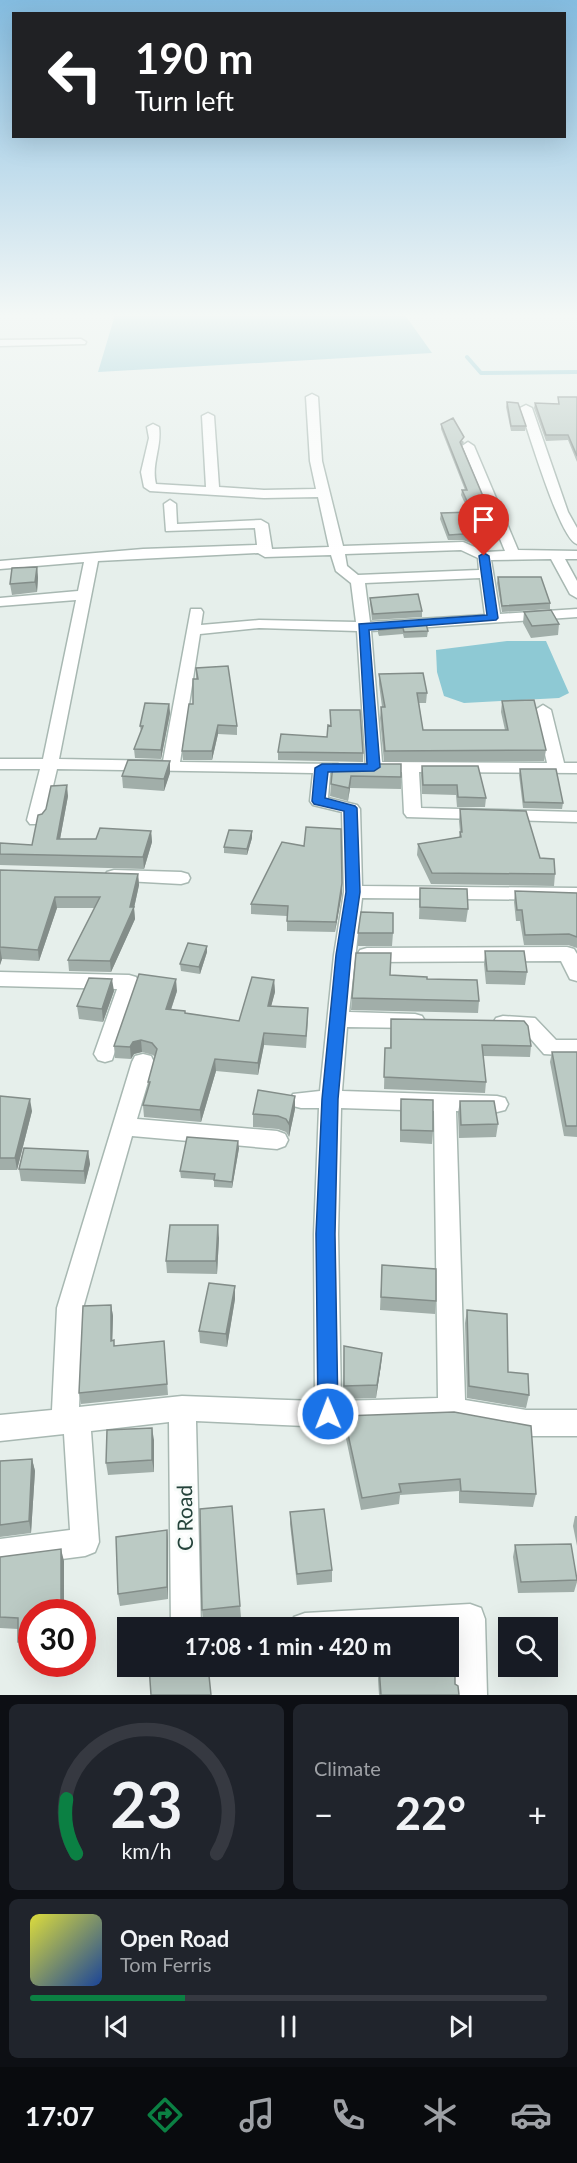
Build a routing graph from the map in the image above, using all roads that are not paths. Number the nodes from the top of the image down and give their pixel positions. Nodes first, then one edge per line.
1 (312, 397) dead end
2 (526, 408) dead end
3 (208, 416) dead end
4 (153, 427) dead end
5 (468, 446) dead end
6 (213, 491) junction
7 (324, 493) junction
8 (170, 504) dead end
9 (577, 540) edge
10 (265, 549) junction
11 (337, 550) junction
12 (513, 554) junction
13 (556, 555) junction
14 (577, 555) edge
15 (484, 556) junction
16 (92, 557) junction
17 (0, 565) edge
18 (486, 574) junction
19 (354, 579) junction
20 (575, 588) edge
21 (82, 596) junction
22 (0, 602) edge
23 (196, 612) dead end
24 (577, 613) edge
25 (493, 618) junction
26 (363, 627) junction
27 (193, 630) junction
28 (543, 710) dead end
29 (0, 764) edge
30 (50, 764) junction
31 (171, 766) junction
32 (374, 767) junction
33 (410, 767) junction
34 (322, 768) junction
35 (557, 768) junction
36 (577, 768) edge
37 (577, 817) edge
38 (36, 820) edge
39 (91, 875) edge
40 (181, 878) dead end
41 (353, 892) junction
42 (577, 894) edge
43 (344, 955) junction
44 (577, 974) edge
45 (0, 979) edge
46 (339, 1019) junction
47 (434, 1021) edge
48 (481, 1022) edge
49 (577, 1048) edge
50 (105, 1054) dead end
51 (143, 1062) dead end
52 (330, 1099) junction
53 (301, 1100) dead end
54 (445, 1102) junction
55 (497, 1104) edge
56 (123, 1127) junction
57 (277, 1140) dead end
58 (182, 1408) junction
59 (452, 1410) junction
60 (328, 1414) junction
61 (71, 1420) junction
62 (577, 1423) edge
63 (0, 1428) edge
64 (0, 1553) edge
65 (186, 1617) edge
66 (459, 1620) edge
67 (471, 1695) edge

1 - 7 street
2 - 9 street
3 - 6 street
4 - 6 street
5 - 12 street
6 - 7 street
7 - 11 street
8 - 10 street
10 - 11 street
10 - 16 street
11 - 15 street
11 - 19 street
12 - 13 street
12 - 15 street
13 - 14 street
13 - 20 street
15 - 18 street
16 - 17 street
16 - 21 street
18 - 19 street
18 - 25 street
19 - 26 street
21 - 22 street
21 - 30 street
23 - 27 street
24 - 25 street
25 - 26 street
26 - 27 street
26 - 32 street
27 - 31 street
28 - 35 street
29 - 30 street
30 - 31 street
30 - 38 street
31 - 34 street
32 - 33 street
32 - 34 street
33 - 35 street
33 - 37 street
34 - 41 street
35 - 36 street
39 - 40 street
41 - 42 street
41 - 43 street
43 - 44 street
43 - 46 street
45 - 50 street
46 - 47 street
46 - 52 street
48 - 49 street
51 - 56 street
52 - 53 street
52 - 54 street
52 - 60 street
54 - 55 street
54 - 59 street
56 - 57 street
56 - 61 street
58 - 60 street
58 - 61 street
58 - 65 street, C Road
59 - 60 street
59 - 62 street
61 - 63 street
61 - 64 street
66 - 67 street

